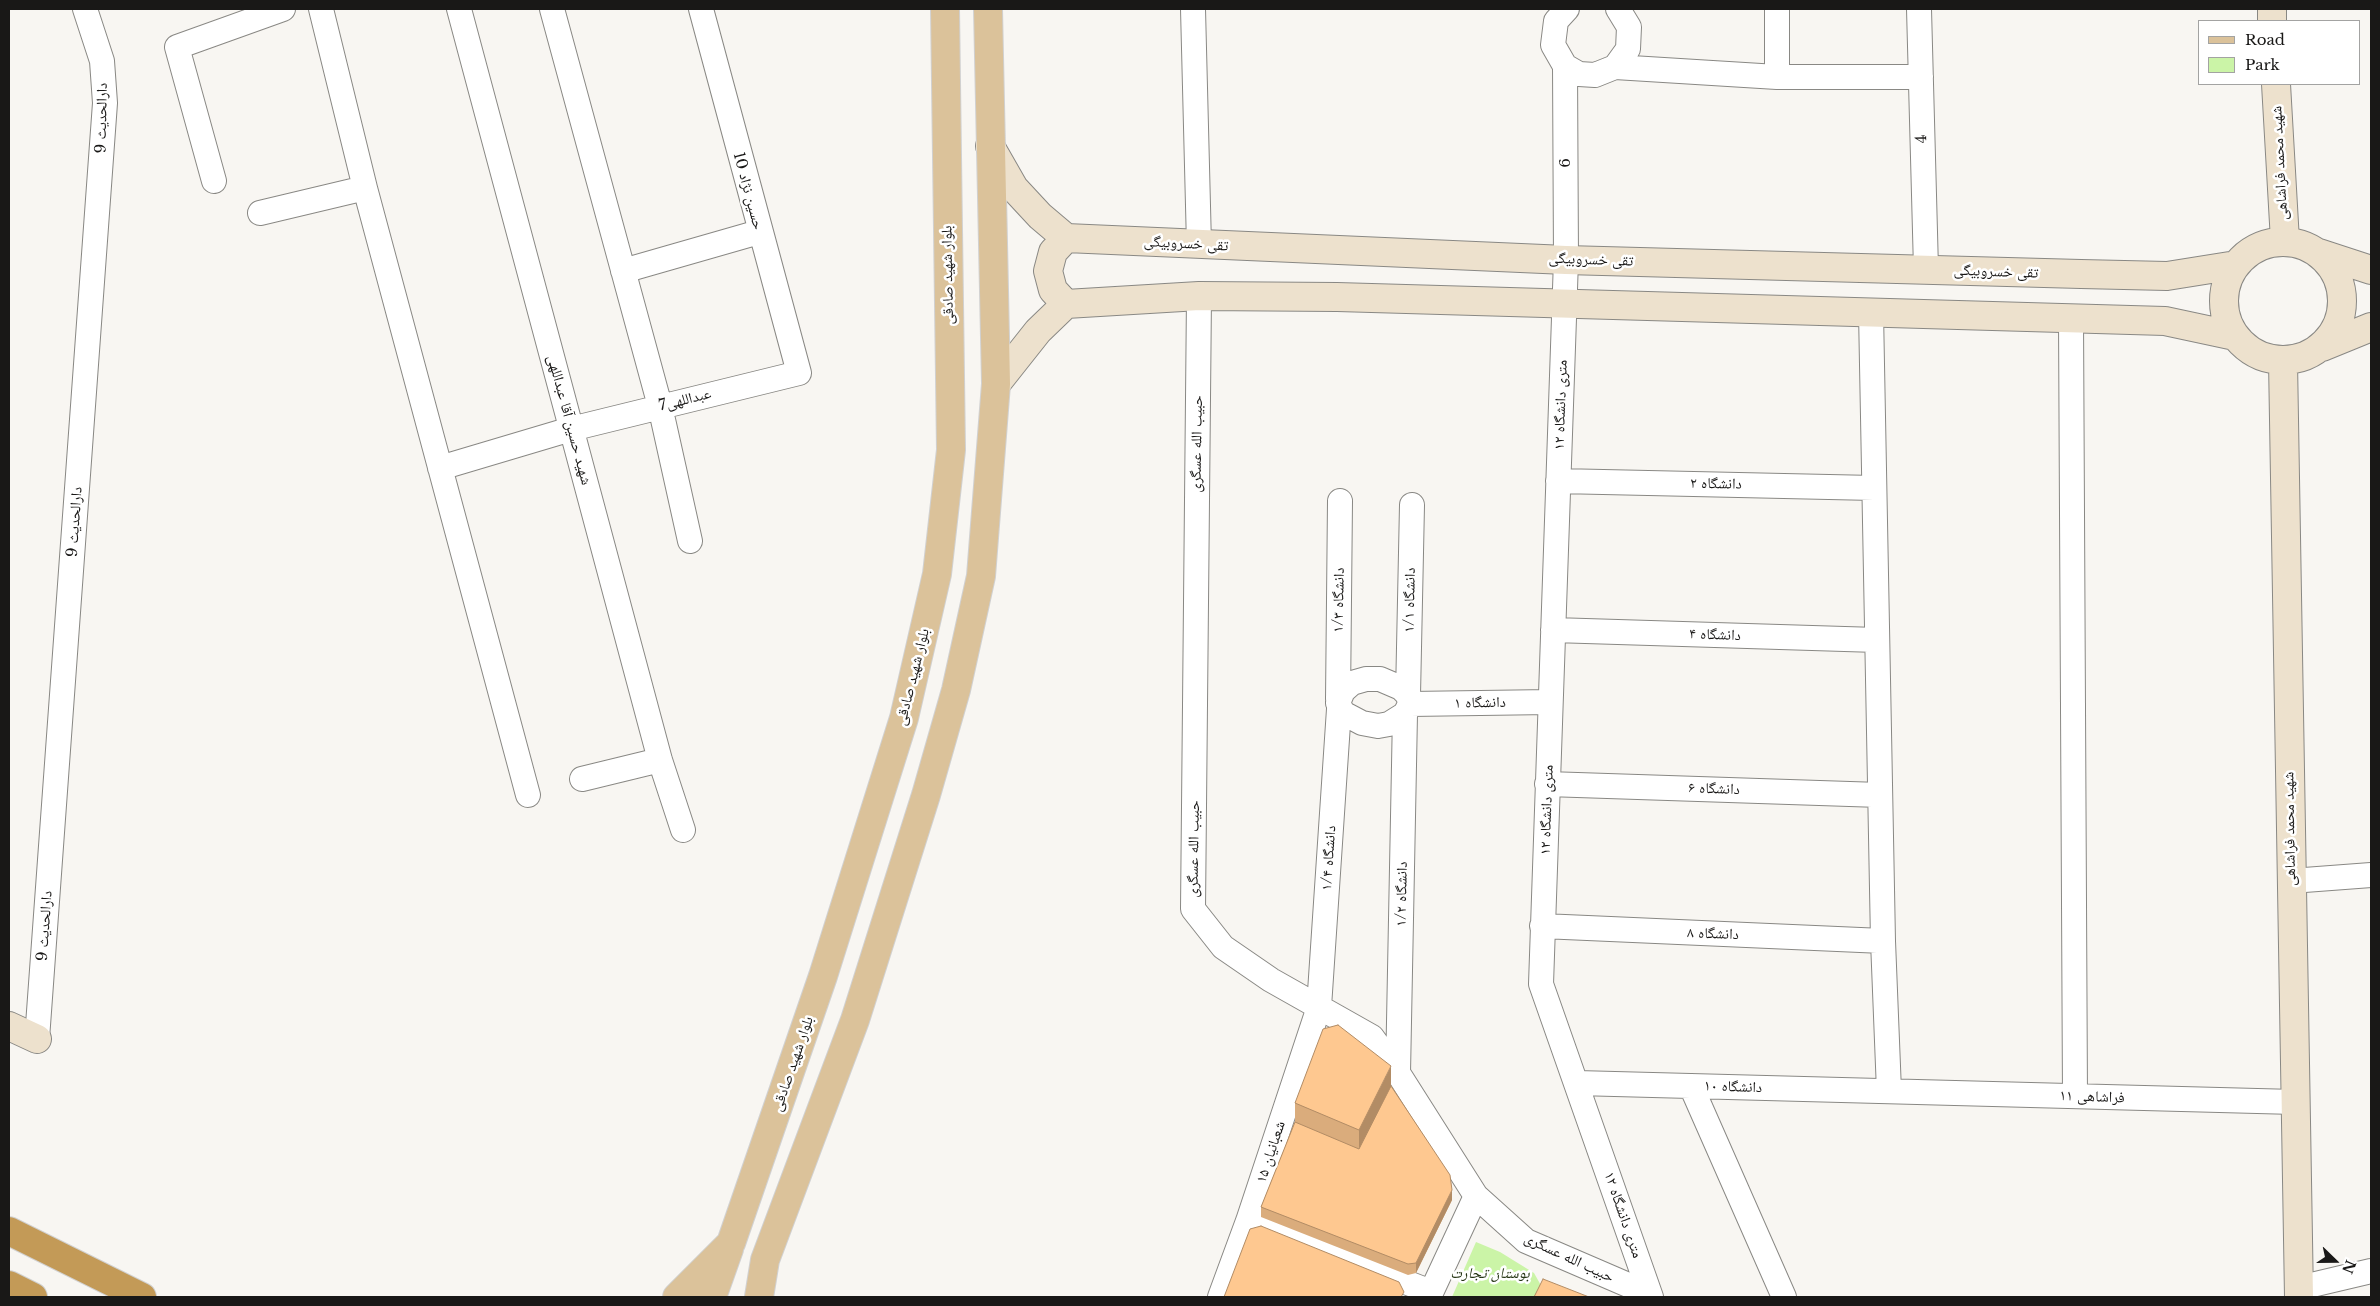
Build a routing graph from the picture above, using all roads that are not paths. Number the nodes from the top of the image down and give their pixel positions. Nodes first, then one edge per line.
1 (85, 9) edge
2 (283, 9) edge
3 (321, 9) edge
4 (459, 9) edge
5 (552, 9) edge
6 (701, 9) edge
7 (944, 9) edge
8 (988, 9) edge
9 (1193, 9) edge
10 (1567, 9) edge
11 (1618, 9) edge
12 (1777, 9) edge
13 (1919, 9) edge
14 (245, 15) edge
15 (1565, 66) junction
16 (1615, 67) junction
17 (1777, 77) junction
18 (1921, 77) junction
19 (2276, 85) edge
20 (990, 146) junction
21 (214, 181) dead end
22 (364, 188) junction
23 (260, 213) dead end
24 (759, 232) junction
25 (1066, 238) junction
26 (2285, 241) junction
27 (1200, 244) junction
28 (2319, 253) junction
29 (1566, 260) junction
30 (2236, 265) junction
31 (1926, 269) junction
32 (623, 270) junction
33 (2371, 270) edge
34 (1199, 296) junction
35 (1565, 303) junction
36 (1066, 304) junction
37 (1871, 312) junction
38 (2071, 319) junction
39 (2371, 327) edge
40 (2235, 336) junction
41 (2318, 349) junction
42 (2283, 360) junction
43 (798, 373) joint
44 (996, 384) junction
45 (660, 406) junction
46 (572, 429) junction
47 (440, 468) junction
48 (1558, 481) junction
49 (1874, 488) junction
50 (1340, 501) dead end
51 (1412, 505) dead end
52 (690, 541) dead end
53 (1553, 630) junction
54 (1877, 640) junction
55 (1550, 702) junction
56 (1339, 704) junction
57 (1408, 704) junction
58 (660, 760) junction
59 (582, 779) dead end
60 (1547, 784) junction
61 (528, 794) dead end
62 (1880, 795) junction
63 (683, 830) dead end
64 (2371, 875) edge
65 (2291, 881) junction
66 (1542, 926) junction
67 (1883, 941) junction
68 (1319, 1007) junction
69 (9, 1026) edge
70 (37, 1038) joint
71 (1398, 1073) junction
72 (1577, 1083) junction
73 (1691, 1086) junction
74 (1889, 1092) junction
75 (2075, 1096) junction
76 (2295, 1102) junction
77 (1476, 1196) junction
78 (1248, 1221) junction
79 (9, 1231) edge
80 (731, 1243) junction
81 (766, 1260) junction
82 (2371, 1271) edge
83 (9, 1285) edge
84 (2299, 1293) edge
85 (1430, 1295) edge
86 (1649, 1296) edge
87 (33, 1297) edge
88 (142, 1297) edge
89 (677, 1297) edge
90 (712, 1297) edge
91 (747, 1297) edge
92 (759, 1297) edge
93 (1220, 1297) edge
94 (1784, 1297) edge

1 - 70 street, دارالحدیث 9
2 - 14 street
3 - 22 street
4 - 46 street, شهید حسین آقا عبداللهی
5 - 32 street
6 - 24 street, حسین نژاد 10
7 - 80 main road, بلوار شهید صادقی
8 - 20 main road
9 - 27 street
10 - 15 street
11 - 16 street
12 - 17 street
13 - 18 street, 4
14 - 21 street
15 - 16 street
15 - 29 street, 6
16 - 17 street
17 - 18 street
18 - 31 street, 4
19 - 26 main road, شهید محمد فراشاهی
20 - 25 main road
20 - 44 main road
22 - 23 street
22 - 47 street
24 - 32 street
24 - 43 street, حسین نژاد 10
25 - 27 main road, تقی خسروبیگی
25 - 36 main road
26 - 28 main road
26 - 30 main road
27 - 29 main road, تقی خسروبیگی
28 - 33 main road
28 - 41 main road
29 - 31 main road, تقی خسروبیگی
29 - 35 street, 6
30 - 31 main road, تقی خسروبیگی
30 - 40 main road
32 - 45 street
34 - 35 main road
34 - 36 main road
34 - 68 street, حبیب الله عسگری
35 - 37 main road
35 - 48 street, ۱۲ متری دانشگاه
36 - 44 main road
37 - 38 main road
37 - 49 street
38 - 40 main road
38 - 75 street
39 - 41 main road
40 - 42 main road
41 - 42 main road
42 - 65 main road, شهید محمد فراشاهی
43 - 45 street, عبداللهی7
44 - 81 main road
45 - 46 street, عبداللهی7
45 - 52 street
46 - 47 street, عبداللهی7
46 - 58 street, شهید حسین آقا عبداللهی
47 - 61 street
48 - 49 street, دانشگاه ۲
48 - 53 street, ۱۲ متری دانشگاه
49 - 54 street
50 - 56 street, دانشگاه ۱/۳
51 - 57 street, دانشگاه ۱/۱
53 - 54 street, دانشگاه ۴
53 - 55 street, ۱۲ متری دانشگاه
54 - 62 street
55 - 57 street, دانشگاه ۱
55 - 60 street, ۱۲ متری دانشگاه
56 - 57 street
56 - 57 street
56 - 68 street, دانشگاه ۱/۴
57 - 71 street, دانشگاه ۱/۲
58 - 59 street
58 - 63 street, شهید حسین آقا عبداللهی
60 - 62 street, دانشگاه ۶
60 - 66 street, ۱۲ متری دانشگاه
62 - 67 street
64 - 65 street
65 - 76 main road, شهید محمد فراشاهی
66 - 67 street, دانشگاه ۸
66 - 72 street, ۱۲ متری دانشگاه
67 - 74 street
68 - 71 street, حبیب الله عسگری
68 - 78 street, شعبانیان ۱۵
69 - 70 main road
71 - 77 street, حبیب الله عسگری
72 - 73 street, دانشگاه ۱۰
72 - 86 street, ۱۲ متری دانشگاه
73 - 74 street, دانشگاه ۱۰
73 - 94 street
74 - 75 street, فراشاهی ۱۱
75 - 76 street, فراشاهی ۱۱
76 - 84 main road, شهید محمد فراشاهی
77 - 85 street
77 - 86 street, حبیب الله عسگری
78 - 85 street
78 - 93 street, شعبانیان ۱۵
79 - 88 highway
80 - 89 main road, بلوار شهید صادقی
80 - 90 main road
81 - 91 main road
81 - 92 main road
82 - 84 street
83 - 87 highway

